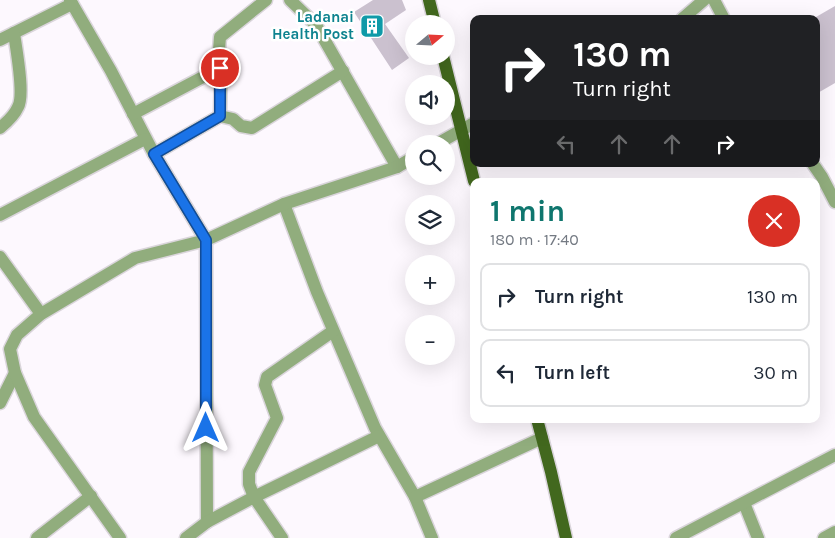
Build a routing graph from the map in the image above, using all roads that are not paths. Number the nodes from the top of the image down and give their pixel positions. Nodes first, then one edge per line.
1 (266, 0) edge
2 (290, 0) edge
3 (429, 0) edge
4 (704, 0) edge
5 (714, 0) edge
6 (71, 2) edge
7 (433, 15) edge
8 (687, 15) edge
9 (722, 15) edge
10 (14, 33) junction
11 (0, 40) edge
12 (445, 65) edge
13 (220, 68) junction
14 (342, 71) junction
15 (133, 114) junction
16 (220, 116) junction
17 (470, 125) edge
18 (0, 128) edge
19 (461, 130) junction
20 (452, 135) edge
21 (145, 139) junction
22 (154, 154) junction
23 (405, 162) edge
24 (470, 165) edge
25 (397, 167) junction
26 (815, 167) edge
27 (835, 202) edge
28 (284, 204) junction
29 (0, 215) edge
30 (206, 240) junction
31 (0, 257) edge
32 (42, 314) junction
33 (333, 331) junction
34 (15, 372) junction
35 (0, 381) edge
36 (0, 403) edge
37 (538, 423) edge
38 (379, 436) junction
39 (542, 438) junction
40 (835, 455) edge
41 (91, 496) junction
42 (254, 497) junction
43 (414, 497) junction
44 (744, 503) junction
45 (207, 522) junction
46 (835, 532) edge
47 (37, 538) edge
48 (120, 538) edge
49 (186, 538) edge
50 (282, 538) edge
51 (432, 538) edge
52 (566, 538) edge
53 (676, 538) edge
54 (758, 538) edge
55 (824, 538) edge

1 - 13 street
2 - 14 street
3 - 7 main road
4 - 8 street
5 - 9 street
6 - 10 street
6 - 15 street
10 - 11 street
10 - 18 street
12 - 19 main road
13 - 15 street
13 - 16 street
14 - 16 street
14 - 25 street
15 - 21 street
16 - 22 street
17 - 19 street
19 - 20 street
19 - 24 main road
21 - 22 street
21 - 29 street
22 - 30 street
23 - 25 street
25 - 28 street
26 - 27 street
28 - 30 street
28 - 33 street
30 - 32 street
30 - 45 street
31 - 32 street
32 - 34 street
33 - 38 street
33 - 42 street
34 - 35 street
34 - 36 street
34 - 41 street
37 - 39 main road
38 - 42 street
38 - 43 street
39 - 43 street
39 - 52 main road
40 - 44 street
41 - 47 street
41 - 48 street
42 - 45 street
42 - 50 street
43 - 51 street
44 - 53 street
44 - 54 street
45 - 49 street
46 - 55 street

